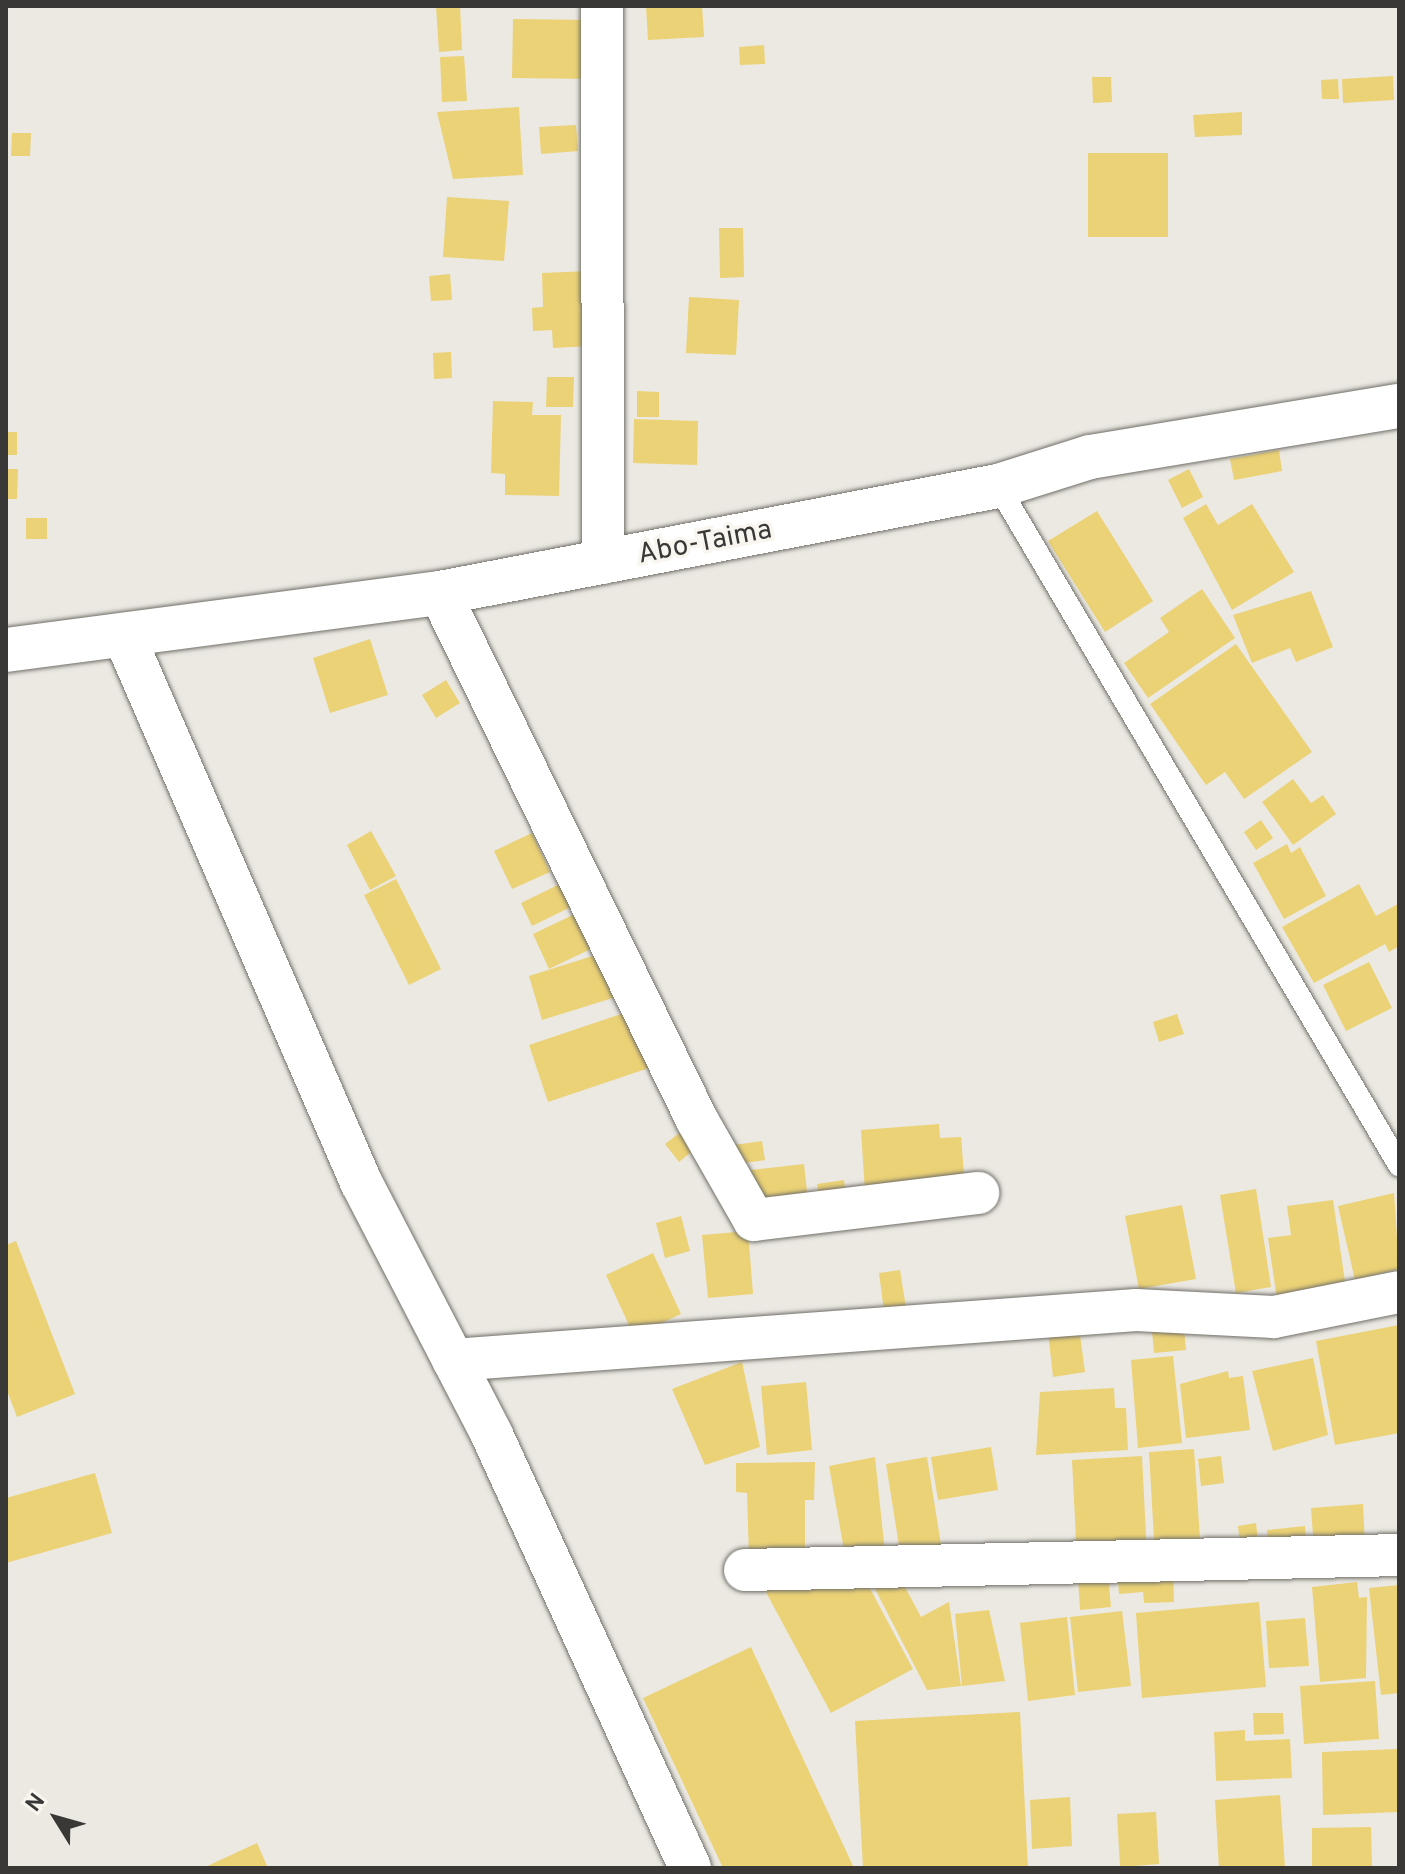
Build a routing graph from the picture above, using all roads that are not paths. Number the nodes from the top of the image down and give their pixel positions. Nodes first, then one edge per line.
1 (602, 6) edge
2 (1399, 406) edge
3 (998, 486) junction
4 (603, 563) junction
5 (440, 593) junction
6 (125, 638) junction
7 (6, 650) edge
8 (1391, 1141) edge
9 (1399, 1165) edge
10 (978, 1193) dead end
11 (1399, 1292) edge
12 (453, 1360) junction
13 (1399, 1555) edge
14 (745, 1570) dead end
15 (690, 1868) edge

1 - 4 street
2 - 3 street, Abo-Taima
3 - 4 street, Abo-Taima
3 - 8 lane
4 - 5 street, Abo-Taima
5 - 6 street, Abo-Taima
5 - 10 street
6 - 7 street, Abo-Taima
6 - 12 street
8 - 9 lane
11 - 12 street
12 - 15 street
13 - 14 street

